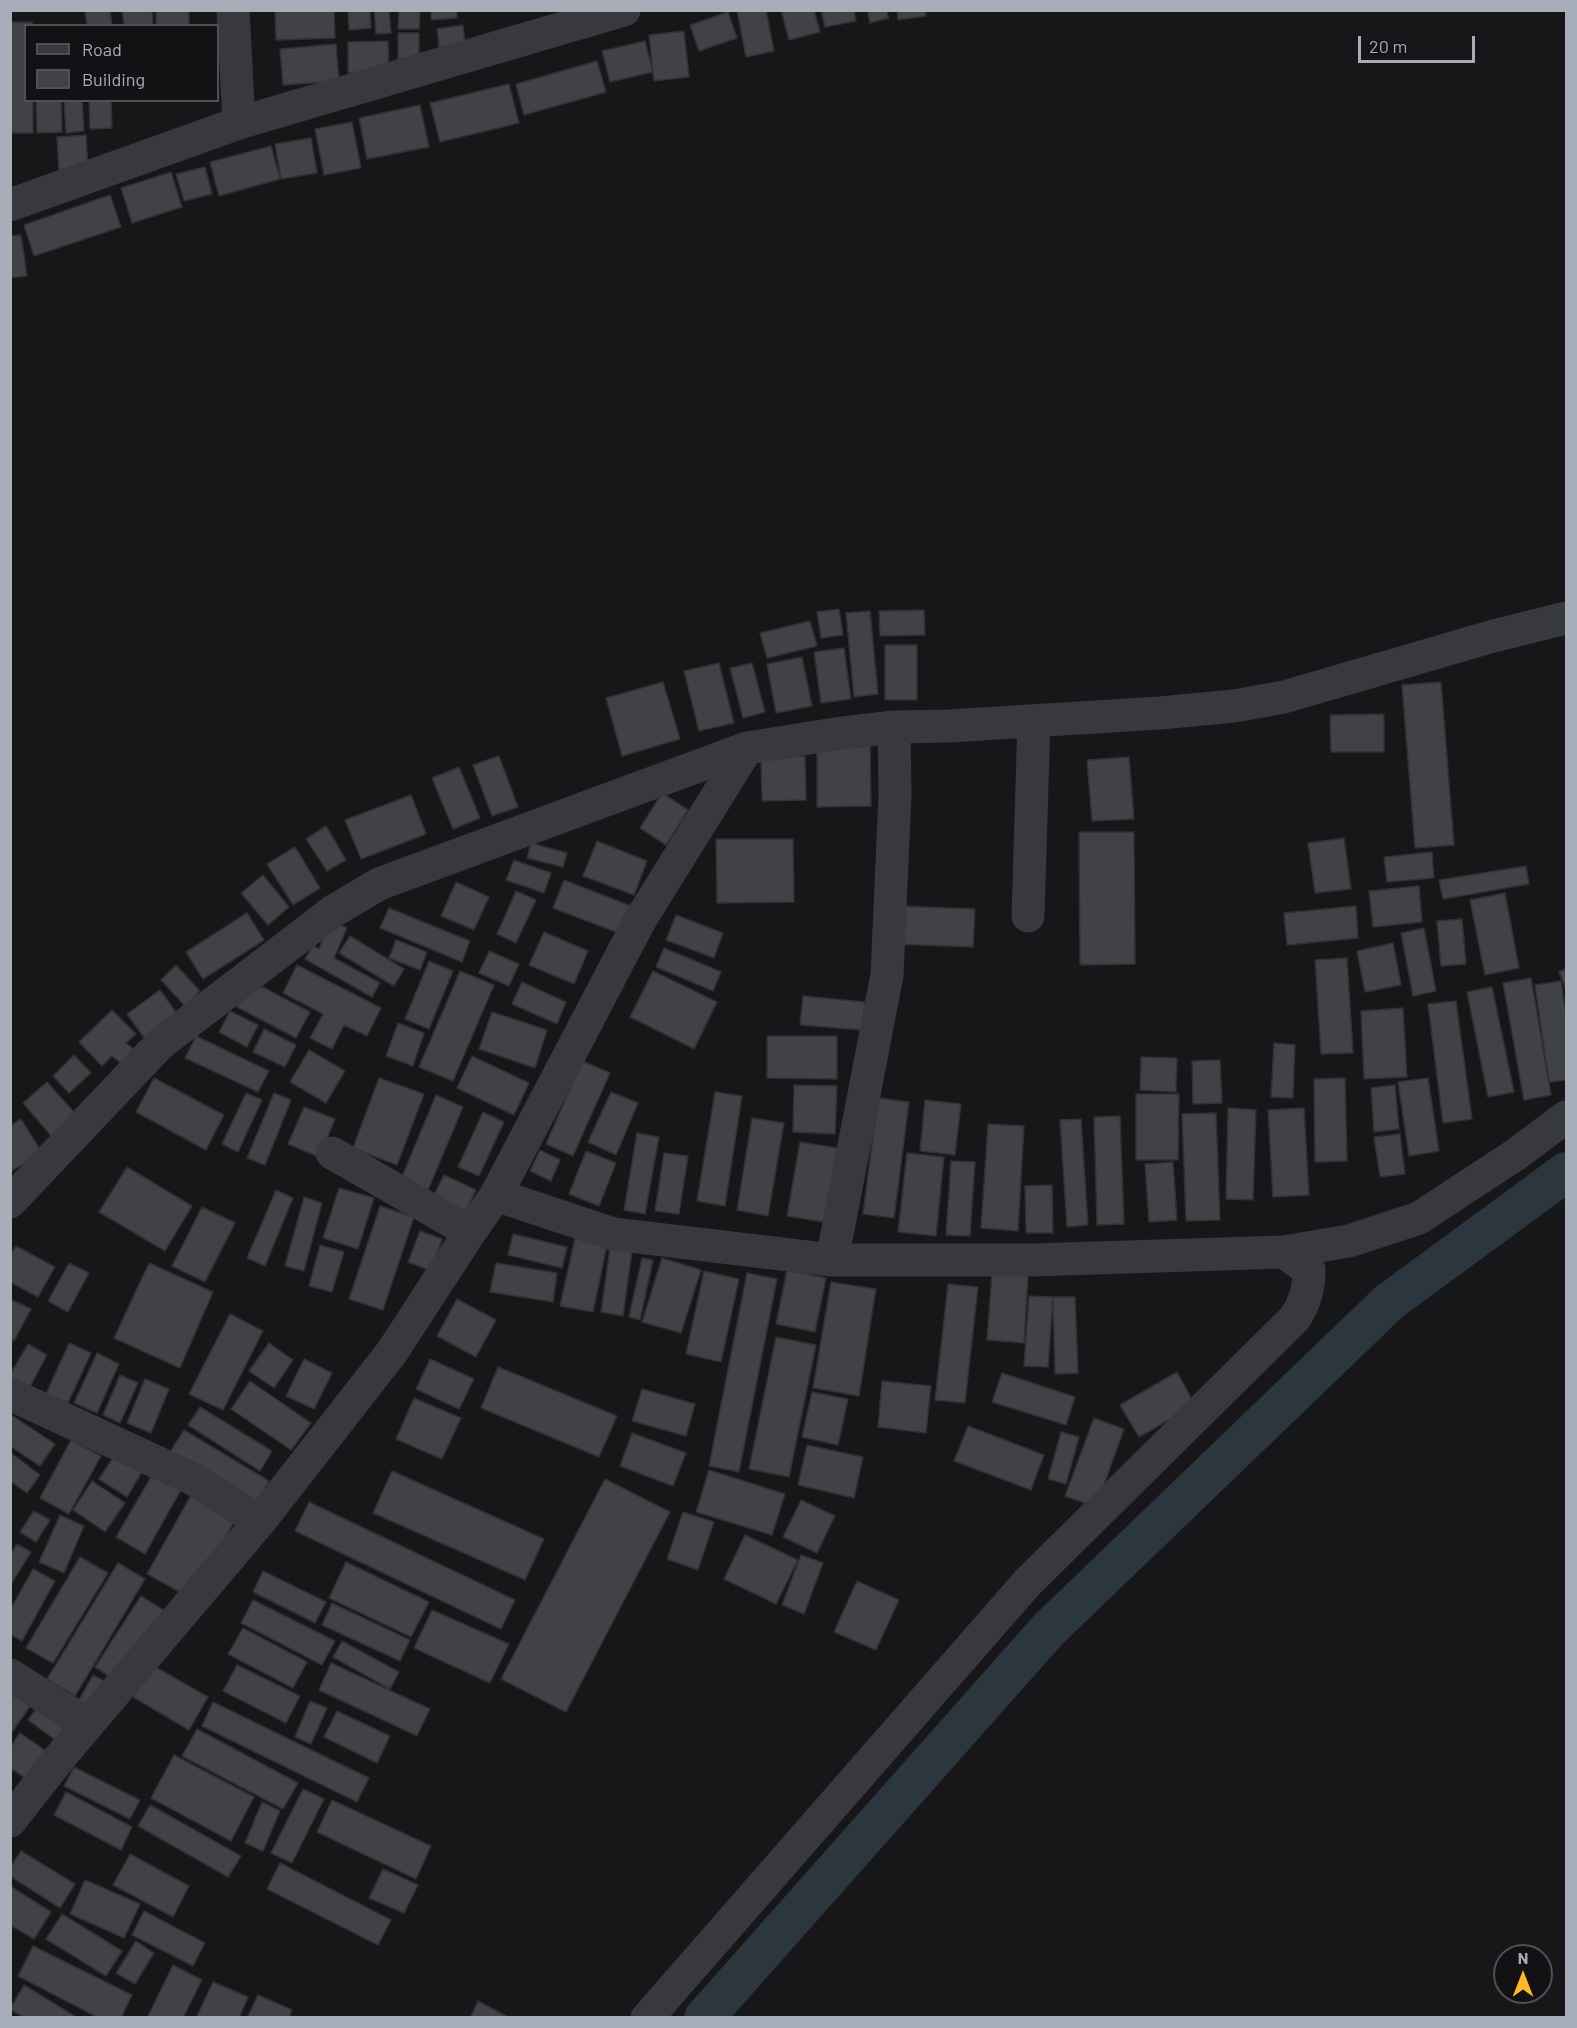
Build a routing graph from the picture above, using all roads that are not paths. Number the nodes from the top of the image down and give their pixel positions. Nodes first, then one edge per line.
1 (233, 10) edge
2 (624, 10) edge
3 (239, 123) junction
4 (10, 205) edge
5 (1566, 618) edge
6 (1034, 721) junction
7 (894, 727) junction
8 (747, 748) junction
9 (1028, 916) dead end
10 (1566, 1117) edge
11 (332, 1153) dead end
12 (496, 1196) junction
13 (10, 1202) edge
14 (470, 1232) junction
15 (1284, 1252) junction
16 (832, 1260) junction
17 (10, 1394) edge
18 (260, 1521) junction
19 (10, 1675) edge
20 (88, 1724) junction
21 (10, 1821) edge
22 (647, 2018) edge

1 - 3 street
2 - 3 street
3 - 4 street
5 - 6 street
6 - 7 street
6 - 9 street
7 - 8 street
7 - 16 street
8 - 12 street
8 - 13 street
10 - 15 street
11 - 14 street
12 - 14 street
12 - 16 street
14 - 18 street
15 - 16 street
15 - 22 street
17 - 18 street
18 - 20 street
19 - 20 street
20 - 21 street

